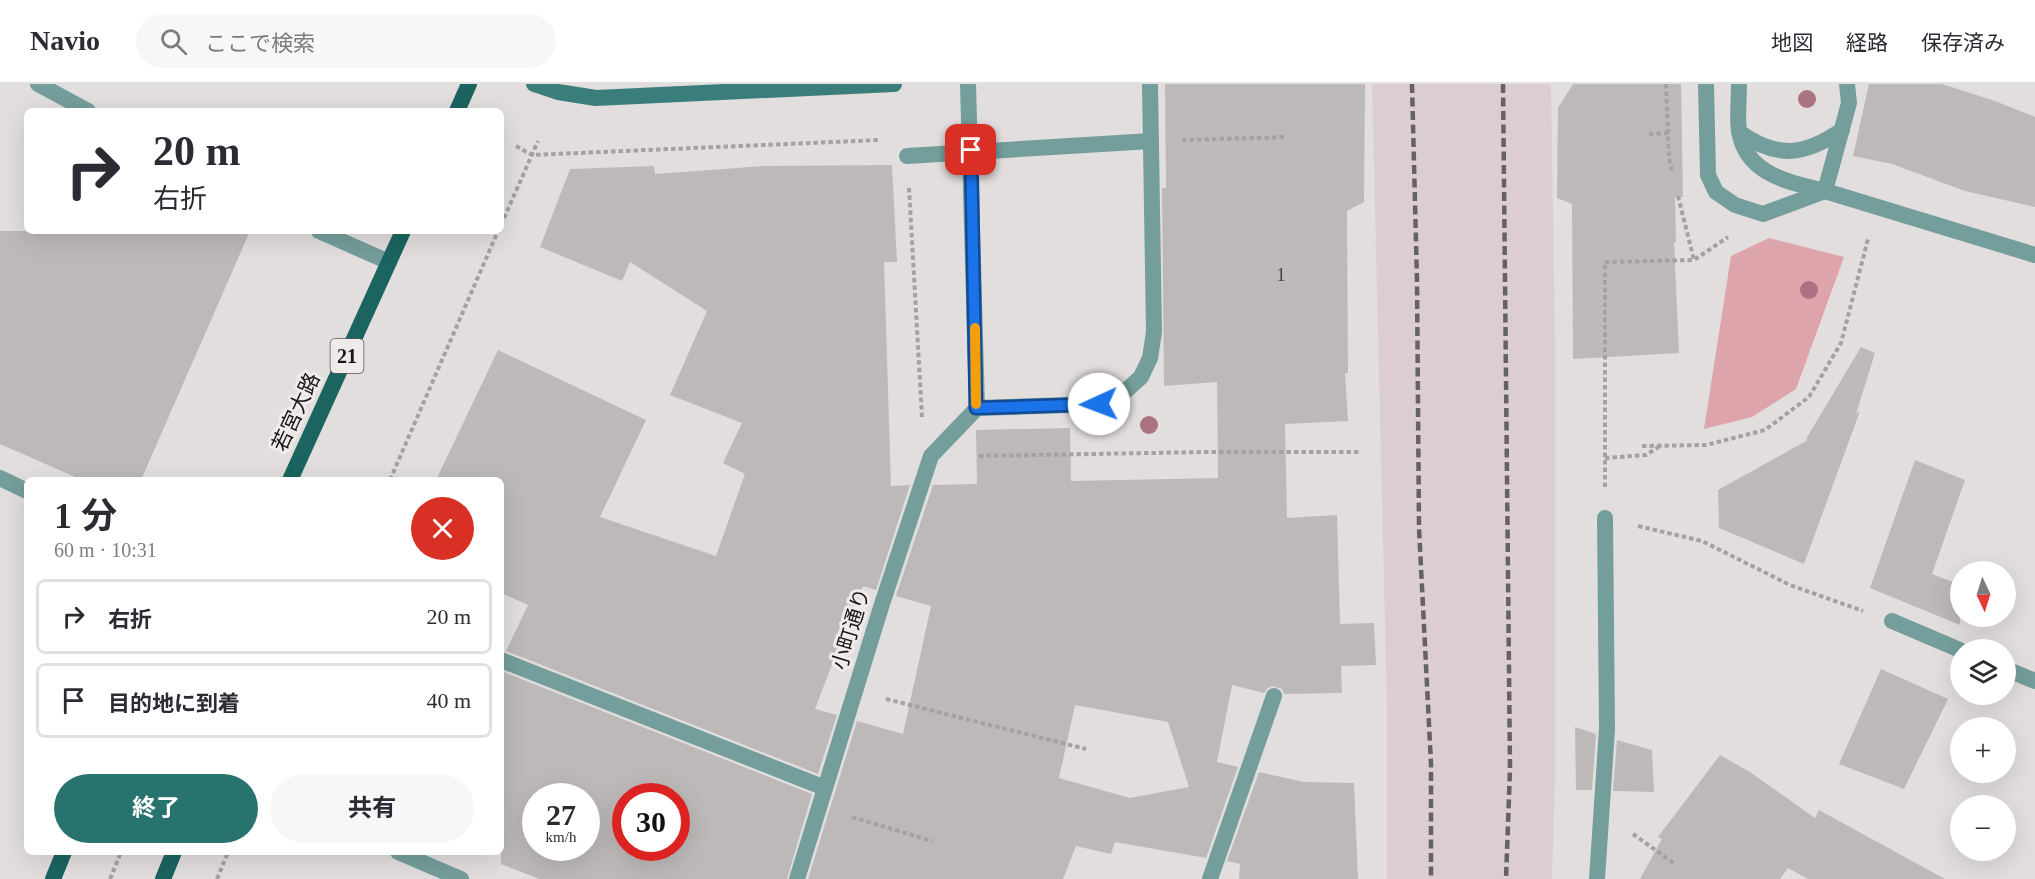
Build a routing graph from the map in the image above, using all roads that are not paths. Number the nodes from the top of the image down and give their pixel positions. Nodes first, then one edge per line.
1 (38, 84) edge
2 (469, 84) edge
3 (534, 84) edge
4 (894, 84) edge
5 (968, 84) edge
6 (1150, 84) edge
7 (1706, 84) edge
8 (1739, 84) edge
9 (1847, 84) edge
10 (82, 108) edge
11 (458, 108) edge
12 (1842, 130) junction
13 (1739, 132) junction
14 (1151, 141) junction
15 (971, 150) junction
16 (907, 156) road end
17 (1825, 192) junction
18 (326, 234) edge
19 (402, 234) edge
20 (2035, 255) edge
21 (389, 262) junction
22 (976, 408) junction
23 (291, 477) edge
24 (0, 478) edge
25 (24, 490) edge
26 (1605, 518) road end
27 (1892, 621) road end
28 (1950, 646) edge
29 (504, 661) edge
30 (2016, 673) edge
31 (2035, 681) edge
32 (1274, 696) dead end
33 (825, 788) junction
34 (63, 855) edge
35 (173, 855) edge
36 (405, 855) edge
37 (53, 879) edge
38 (163, 879) edge
39 (461, 879) edge
40 (797, 879) edge
41 (1210, 879) edge
42 (1597, 879) edge

1 - 10 street
2 - 11 main road
3 - 4 main road
5 - 15 street
6 - 14 street
7 - 17 street
8 - 13 street
9 - 12 street
12 - 13 street
12 - 17 street
13 - 17 street
14 - 15 street
14 - 22 street
15 - 16 street
15 - 22 street
17 - 20 street
18 - 21 street
19 - 21 main road, 若宮大路 / 21
21 - 23 main road, 若宮大路 / 21
22 - 33 street, 小町通り
24 - 25 street
26 - 42 street
27 - 28 street
29 - 33 street
30 - 31 street
32 - 41 street
33 - 40 street, 小町通り
34 - 37 main road
35 - 38 main road
36 - 39 street

